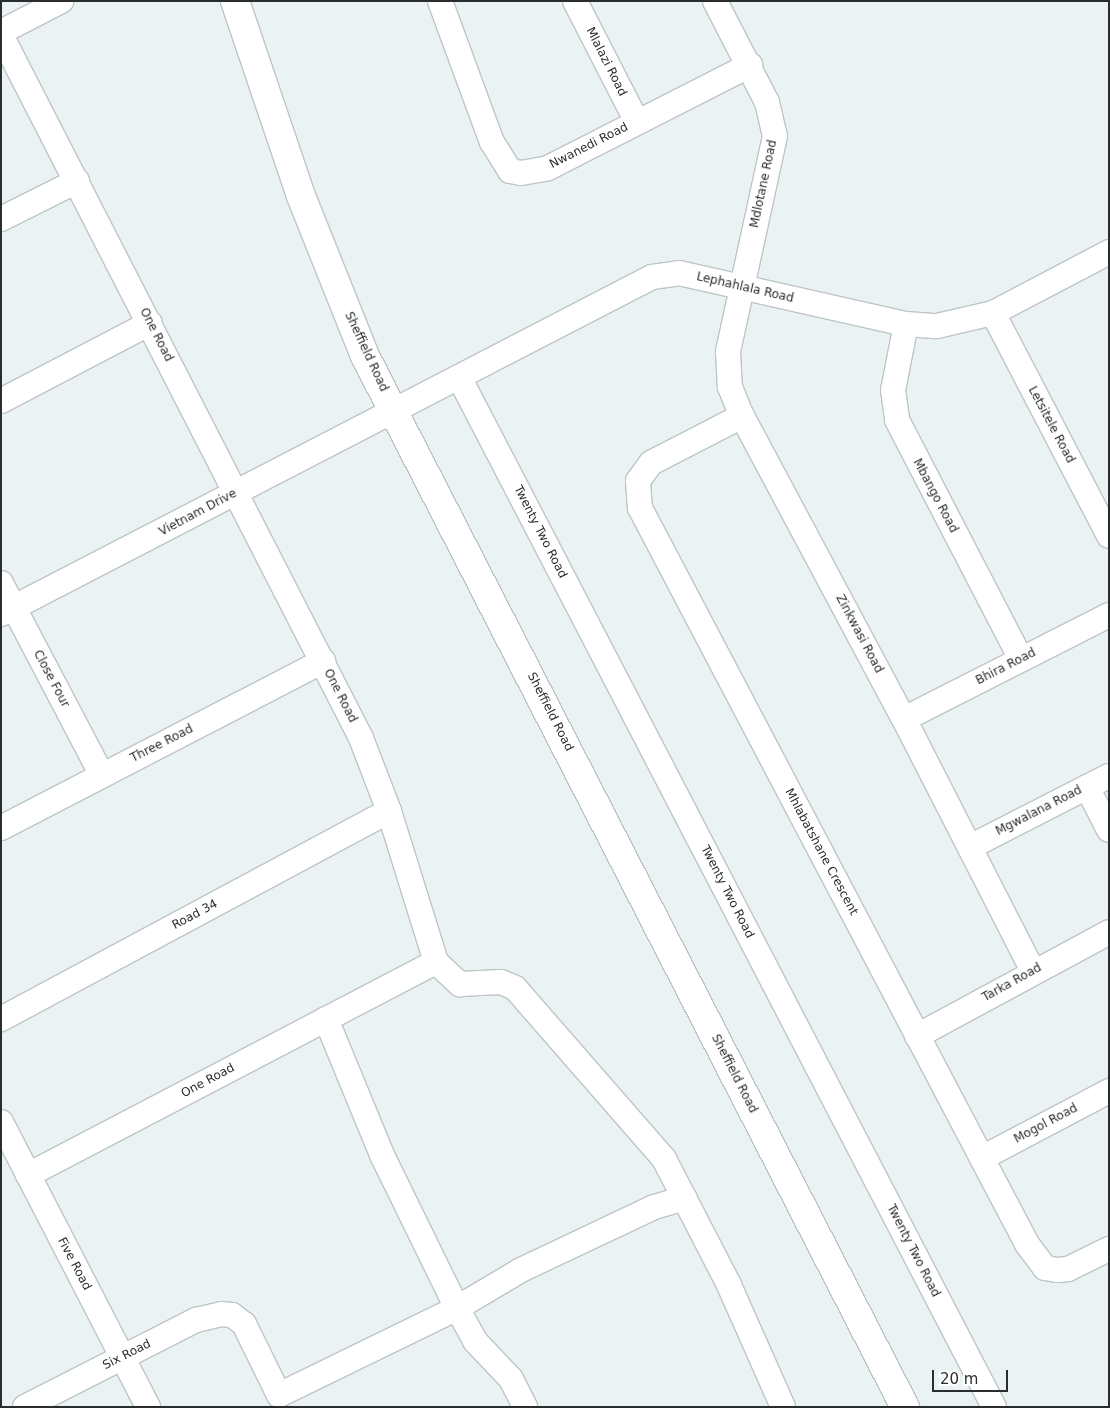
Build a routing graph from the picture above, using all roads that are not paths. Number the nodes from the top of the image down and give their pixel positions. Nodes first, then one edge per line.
1 (61, 1) edge
2 (235, 1) edge
3 (440, 1) edge
4 (575, 1) edge
5 (715, 1) edge
6 (1, 33) edge
7 (750, 65) junction
8 (637, 122) junction
9 (77, 181) junction
10 (1, 220) edge
11 (1109, 252) edge
12 (742, 288) junction
13 (993, 313) junction
14 (150, 323) junction
15 (906, 324) junction
16 (460, 377) junction
17 (1, 401) edge
18 (394, 411) junction
19 (742, 416) junction
20 (237, 493) junction
21 (1109, 536) edge
22 (1, 583) edge
23 (8, 611) edge
24 (1109, 615) edge
25 (1020, 659) junction
26 (322, 661) junction
27 (904, 719) junction
28 (102, 775) junction
29 (1109, 776) edge
30 (1087, 787) junction
31 (388, 811) junction
32 (1, 828) edge
33 (1109, 830) edge
34 (970, 847) junction
35 (1109, 932) edge
36 (436, 962) junction
37 (1033, 971) junction
38 (1, 1019) edge
39 (326, 1019) junction
40 (917, 1036) junction
41 (1109, 1091) edge
42 (1, 1122) edge
43 (982, 1158) junction
44 (28, 1175) junction
45 (685, 1198) junction
46 (1109, 1249) edge
47 (457, 1308) junction
48 (122, 1357) junction
49 (25, 1407) edge
50 (148, 1407) edge
51 (525, 1407) edge
52 (783, 1407) edge
53 (905, 1407) edge
54 (994, 1407) edge

1 - 6 street
2 - 18 street, Sheffield Road
3 - 8 street, Nwanedi Road
4 - 8 street, Mlalazi Road
5 - 7 street, Mdlotane Road
6 - 9 street, One Road
7 - 8 street, Nwanedi Road
7 - 12 street, Mdlotane Road
9 - 10 street
9 - 14 street, One Road
11 - 13 street, Lephahlala Road
12 - 15 street, Lephahlala Road
12 - 16 street, Lephahlala Road
12 - 19 street, Zinkwasi Road
13 - 15 street, Lephahlala Road
13 - 21 street, Letsitele Road
14 - 17 street
14 - 20 street, One Road
15 - 25 street, Mbango Road
16 - 18 street, Lephahlala Road
16 - 54 street, Twenty Two Road
18 - 20 street, Vietnam Drive
18 - 53 street, Sheffield Road
19 - 27 street, Zinkwasi Road
19 - 40 street, Mhlabatshane Crescent
20 - 23 street, Vietnam Drive
20 - 26 street, One Road
22 - 23 street, Close Four
23 - 28 street, Close Four
24 - 25 street, Bhira Road
25 - 27 street, Bhira Road
26 - 28 street, Three Road
26 - 31 street, One Road
27 - 34 street, Zinkwasi Road
28 - 32 street, Three Road
29 - 30 street, Mgwalana Road
30 - 33 street
30 - 34 street, Mgwalana Road
31 - 36 street, One Road
31 - 38 street, Road 34
34 - 37 street, Zinkwasi Road
35 - 37 street, Tarka Road
36 - 39 street, One Road
36 - 45 street
37 - 40 street, Tarka Road
39 - 44 street, One Road
39 - 47 street
40 - 43 street, Mhlabatshane Crescent
41 - 43 street, Mogol Road
42 - 44 street, Five Road
43 - 46 street, Mhlabatshane Crescent
44 - 48 street, Five Road
45 - 47 street
45 - 52 street
47 - 48 street, Six Road
47 - 51 street
48 - 49 street, Six Road
48 - 50 street, Five Road

